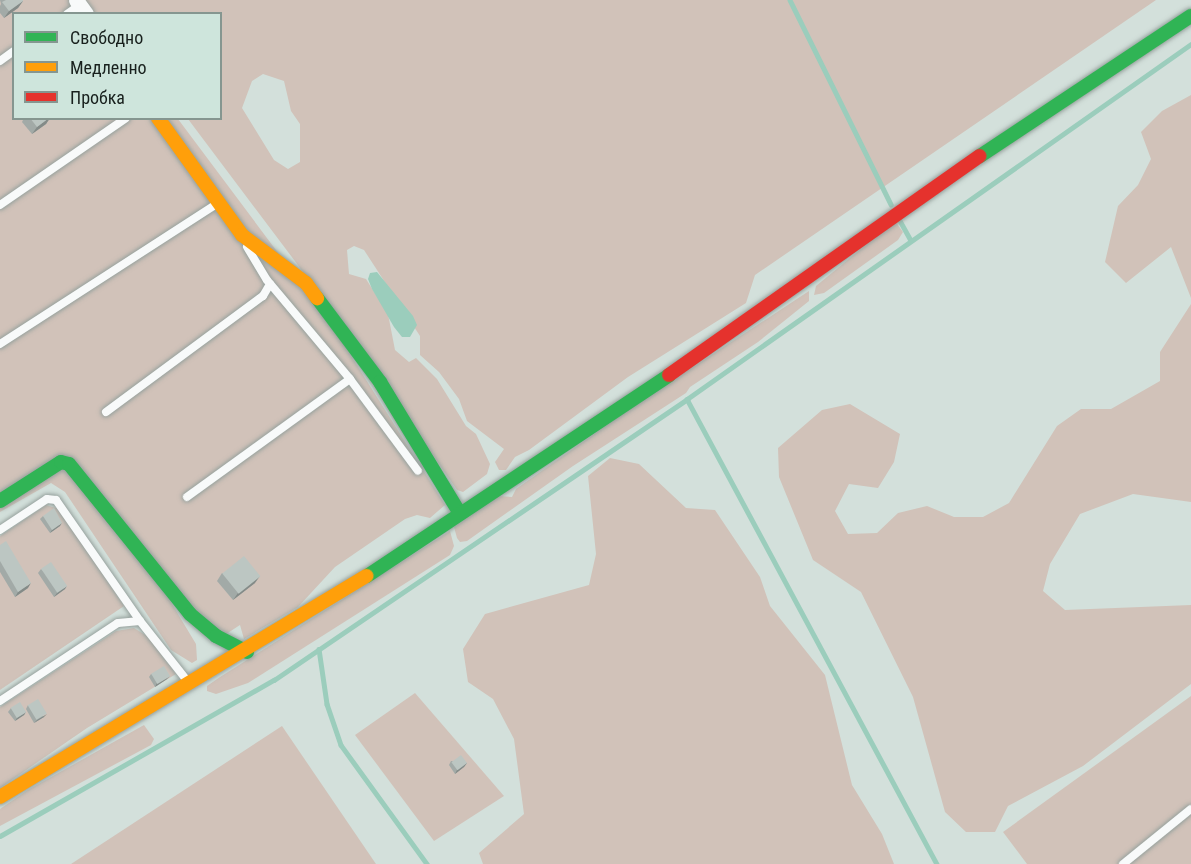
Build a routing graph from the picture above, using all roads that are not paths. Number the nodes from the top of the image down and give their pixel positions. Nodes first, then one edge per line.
1 (1191, 16) edge
2 (123, 120) edge
3 (159, 120) edge
4 (219, 203) junction
5 (0, 205) edge
6 (242, 235) junction
7 (270, 284) junction
8 (0, 344) edge
9 (350, 379) junction
10 (106, 412) dead end
11 (418, 471) dead end
12 (187, 497) dead end
13 (0, 501) edge
14 (459, 512) junction
15 (0, 530) edge
16 (140, 621) junction
17 (247, 652) junction
18 (191, 686) junction
19 (0, 701) edge
20 (0, 797) edge
21 (1191, 809) edge
22 (1123, 864) edge

1 - 14 street
2 - 5 lane
3 - 4 street
4 - 6 street
4 - 8 lane
6 - 7 lane
6 - 14 street
7 - 9 lane
7 - 10 lane
9 - 11 lane
9 - 12 lane
13 - 17 street
14 - 17 street
15 - 16 lane
16 - 18 lane
16 - 19 lane
17 - 18 street
18 - 20 street
21 - 22 lane

